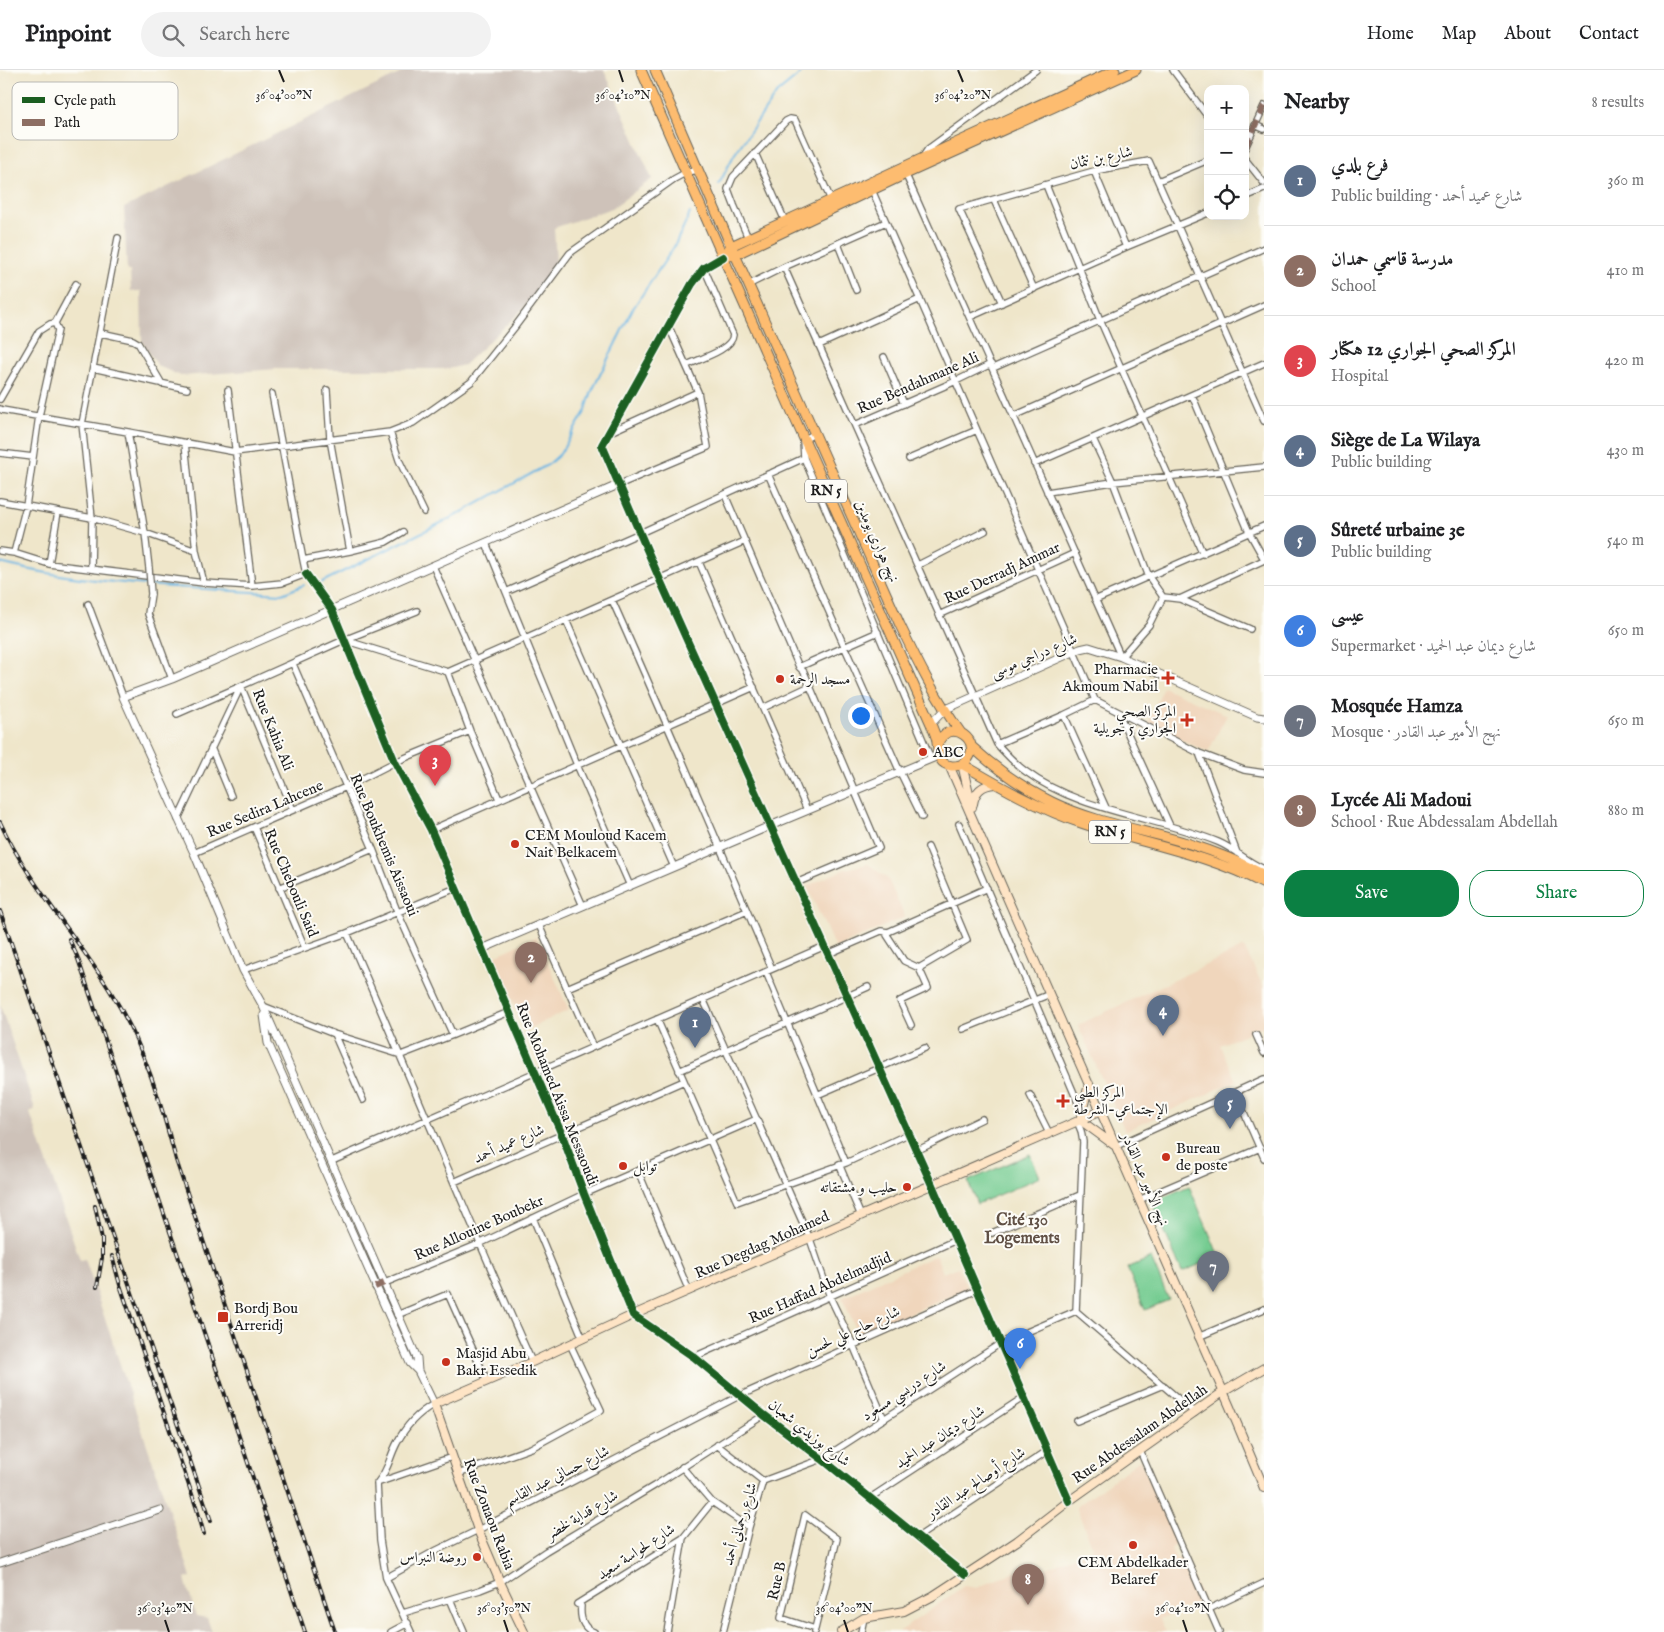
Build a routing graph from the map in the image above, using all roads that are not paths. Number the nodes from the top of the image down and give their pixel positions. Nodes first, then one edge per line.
1 (641, 70) edge
2 (655, 70) edge
3 (1036, 70) edge
4 (1115, 70) edge
5 (1136, 70) edge
6 (1173, 70) edge
7 (1264, 106) edge
8 (1204, 112) edge
9 (1255, 125) junction
10 (680, 127) junction
11 (1264, 129) edge
12 (668, 132) junction
13 (1249, 139) edge
14 (755, 153) junction
15 (920, 160) junction
16 (1204, 162) edge
17 (1249, 164) edge
18 (699, 170) junction
19 (904, 171) junction
20 (1094, 171) junction
21 (687, 172) junction
22 (1158, 181) junction
23 (1264, 183) edge
24 (1046, 185) junction
25 (1264, 189) edge
26 (872, 190) junction
27 (1249, 195) edge
28 (831, 200) junction
29 (994, 200) junction
30 (1204, 215) edge
31 (785, 221) junction
32 (886, 222) junction
33 (1178, 225) junction
34 (118, 238) dead end
35 (748, 238) junction
36 (838, 244) junction
37 (1126, 247) junction
38 (1264, 248) edge
39 (733, 250) junction
40 (723, 257) junction
41 (784, 267) junction
42 (704, 268) junction
43 (1079, 269) junction
44 (1200, 276) junction
45 (76, 284) dead end
46 (748, 285) junction
47 (856, 290) dead end
48 (1034, 290) junction
49 (920, 299) junction
50 (1002, 303) junction
51 (1264, 305) edge
52 (970, 317) junction
53 (1100, 320) junction
54 (55, 323) junction
55 (1221, 324) junction
56 (669, 327) junction
57 (101, 333) junction
58 (819, 345) junction
59 (884, 357) dead end
60 (1264, 363) edge
61 (687, 365) junction
62 (992, 366) junction
63 (1121, 367) junction
64 (93, 368) junction
65 (1243, 372) junction
66 (956, 381) junction
67 (162, 384) junction
68 (187, 389) dead end
69 (228, 390) dead end
70 (327, 390) dead end
71 (698, 392) junction
72 (272, 394) dead end
73 (1192, 395) junction
74 (0, 400) edge
75 (904, 404) junction
76 (0, 408) edge
77 (39, 416) junction
78 (1014, 416) junction
79 (1142, 416) junction
80 (1264, 421) edge
81 (82, 424) junction
82 (856, 425) junction
83 (977, 430) junction
84 (128, 432) junction
85 (390, 432) junction
86 (610, 432) junction
87 (814, 434) junction
88 (330, 439) junction
89 (1092, 439) junction
90 (803, 440) junction
91 (185, 443) junction
92 (281, 446) junction
93 (234, 452) junction
94 (0, 453) edge
95 (33, 457) junction
96 (804, 458) junction
97 (909, 458) dead end
98 (1034, 464) junction
99 (1264, 467) edge
100 (1224, 471) junction
101 (768, 474) junction
102 (1170, 476) junction
103 (1113, 482) junction
104 (618, 485) junction
105 (1047, 492) junction
106 (725, 495) junction
107 (0, 501) edge
108 (26, 506) junction
109 (58, 512) junction
110 (424, 512) dead end
111 (92, 518) junction
112 (1264, 526) edge
113 (985, 531) dead end
114 (402, 532) dead end
115 (1249, 532) junction
116 (145, 533) junction
117 (640, 533) junction
118 (745, 541) junction
119 (486, 543) junction
120 (0, 551) edge
121 (196, 551) junction
122 (350, 551) junction
123 (14, 553) junction
124 (1075, 553) junction
125 (1203, 554) junction
126 (303, 560) junction
127 (1264, 560) edge
128 (699, 562) junction
129 (49, 564) junction
130 (918, 565) junction
131 (433, 566) junction
132 (91, 569) junction
133 (1038, 570) junction
134 (306, 574) junction
135 (1149, 577) junction
136 (660, 580) junction
137 (204, 583) junction
138 (252, 586) junction
139 (506, 592) junction
140 (1163, 597) junction
141 (1180, 599) junction
142 (612, 600) junction
143 (1094, 600) junction
144 (88, 604) dead end
145 (332, 610) junction
146 (416, 611) dead end
147 (939, 615) junction
148 (566, 620) junction
149 (1250, 629) dead end
150 (878, 632) junction
151 (525, 638) junction
152 (344, 640) junction
153 (844, 647) junction
154 (1074, 652) junction
155 (1121, 657) junction
156 (474, 660) junction
157 (293, 664) junction
158 (799, 667) junction
159 (448, 672) junction
160 (172, 679) junction
161 (242, 686) junction
162 (810, 686) junction
163 (754, 687) junction
164 (122, 697) junction
165 (975, 697) junction
166 (1096, 700) junction
167 (715, 703) junction
168 (763, 708) junction
169 (944, 710) junction
170 (1118, 712) junction
171 (177, 714) dead end
172 (1064, 716) junction
173 (1264, 718) edge
174 (667, 724) junction
175 (931, 724) junction
176 (470, 731) junction
177 (961, 733) junction
178 (938, 744) junction
179 (997, 744) junction
180 (620, 745) junction
181 (971, 746) junction
182 (212, 750) junction
183 (1198, 753) junction
184 (935, 757) junction
185 (395, 762) junction
186 (577, 764) junction
187 (962, 764) junction
188 (949, 765) junction
189 (900, 772) junction
190 (1264, 773) edge
191 (995, 784) junction
192 (530, 786) junction
193 (346, 787) junction
194 (854, 791) junction
195 (231, 796) dead end
196 (499, 799) junction
197 (1106, 808) junction
198 (972, 809) junction
199 (293, 810) junction
200 (807, 810) junction
201 (922, 817) dead end
202 (178, 819) junction
203 (959, 824) dead end
204 (770, 826) junction
205 (976, 826) junction
206 (1170, 826) junction
207 (254, 827) junction
208 (430, 830) junction
209 (928, 847) dead end
210 (719, 848) junction
211 (373, 849) junction
212 (194, 853) junction
213 (1237, 853) junction
214 (674, 866) junction
215 (1264, 869) edge
216 (1264, 875) edge
217 (796, 883) junction
218 (1264, 884) edge
219 (630, 886) junction
220 (279, 888) junction
221 (456, 888) junction
222 (986, 888) junction
223 (951, 904) junction
224 (583, 906) junction
225 (397, 911) junction
226 (747, 911) junction
227 (539, 925) junction
228 (888, 932) junction
229 (347, 933) junction
230 (824, 946) junction
231 (305, 948) junction
232 (482, 949) junction
233 (828, 954) junction
234 (919, 968) junction
235 (242, 970) junction
236 (769, 970) junction
237 (567, 988) junction
238 (868, 988) dead end
239 (1050, 994) junction
240 (847, 997) junction
241 (703, 999) junction
242 (1035, 1000) junction
243 (263, 1006) junction
244 (509, 1012) junction
245 (657, 1019) junction
246 (787, 1023) junction
247 (911, 1025) dead end
248 (963, 1029) dead end
249 (334, 1034) junction
250 (453, 1035) junction
251 (1256, 1036) dead end
252 (593, 1047) junction
253 (925, 1048) dead end
254 (726, 1050) junction
255 (1264, 1053) edge
256 (401, 1055) junction
257 (879, 1069) junction
258 (680, 1071) junction
259 (535, 1072) junction
260 (1264, 1079) edge
261 (684, 1081) junction
262 (1089, 1084) junction
263 (1235, 1092) junction
264 (817, 1095) junction
265 (1030, 1095) dead end
266 (362, 1100) dead end
267 (1101, 1111) junction
268 (1080, 1118) junction
269 (428, 1119) junction
270 (757, 1119) junction
271 (982, 1119) dead end
272 (908, 1134) junction
273 (1049, 1134) junction
274 (562, 1135) junction
275 (709, 1138) junction
276 (1116, 1146) junction
277 (1260, 1148) junction
278 (916, 1151) junction
279 (1264, 1158) edge
280 (332, 1161) junction
281 (842, 1163) junction
282 (638, 1171) junction
283 (454, 1182) junction
284 (786, 1184) junction
285 (932, 1185) junction
286 (584, 1194) junction
287 (1080, 1195) junction
288 (1139, 1200) junction
289 (861, 1216) junction
290 (533, 1218) junction
291 (992, 1233) dead end
292 (810, 1239) junction
293 (956, 1240) junction
294 (479, 1244) junction
295 (384, 1283) junction
296 (375, 1287) junction
297 (977, 1290) junction
298 (689, 1291) junction
299 (830, 1297) junction
300 (1264, 1309) edge
301 (1076, 1311) junction
302 (398, 1315) junction
303 (633, 1315) junction
304 (1198, 1337) junction
305 (583, 1339) junction
306 (1001, 1343) junction
307 (570, 1344) junction
308 (853, 1345) junction
309 (694, 1358) junction
310 (532, 1362) junction
311 (1264, 1368) edge
312 (418, 1371) junction
313 (487, 1381) junction
314 (1163, 1385) junction
315 (1223, 1392) junction
316 (739, 1396) junction
317 (1024, 1396) junction
318 (434, 1404) junction
319 (1195, 1413) junction
320 (764, 1415) junction
321 (884, 1419) junction
322 (1077, 1421) dead end
323 (717, 1444) junction
324 (1047, 1451) junction
325 (1140, 1451) junction
326 (452, 1457) junction
327 (822, 1460) junction
328 (682, 1467) junction
329 (458, 1474) junction
330 (763, 1481) junction
331 (377, 1483) junction
332 (1264, 1488) edge
333 (870, 1498) junction
334 (1069, 1501) junction
335 (712, 1502) junction
336 (160, 1510) dead end
337 (749, 1527) junction
338 (478, 1530) junction
339 (918, 1537) junction
340 (683, 1538) junction
341 (0, 1563) edge
342 (965, 1575) junction
343 (386, 1578) junction
344 (500, 1582) junction
345 (1264, 1583) edge
346 (450, 1599) junction
347 (1209, 1609) junction
348 (403, 1613) junction
349 (864, 1618) junction
350 (408, 1623) junction
351 (815, 1630) edge
352 (391, 1632) edge
353 (411, 1632) edge
354 (464, 1632) edge
355 (524, 1632) edge
356 (593, 1632) edge
357 (667, 1632) edge
358 (723, 1632) edge
359 (841, 1632) edge
360 (862, 1632) edge
361 (1219, 1632) edge

1 - 12 main road, RN 5
2 - 10 main road, RN 5
3 - 15 street
4 - 15 main road
5 - 19 main road
6 - 8 street
7 - 9 street
9 - 11 street
9 - 13 street
10 - 12 main road
10 - 18 main road, RN 5
12 - 21 main road, RN 5
14 - 28 street
14 - 31 street
14 - 35 street
15 - 19 main road
16 - 22 street
17 - 23 street
18 - 21 street
18 - 39 main road, RN 5
19 - 26 main road
19 - 28 main road
19 - 52 street
20 - 22 street, شارع بن نثمان
20 - 24 street, شارع بن نثمان
20 - 37 street
21 - 40 main road, RN 5
21 - 85 street
22 - 33 street, شارع بن نثمان
24 - 29 street, شارع بن نثمان
24 - 43 street
25 - 27 street
26 - 32 street
26 - 39 main road
28 - 31 main road
29 - 48 street
29 - 50 street, شارع بن نثمان
30 - 33 street
31 - 35 main road
32 - 36 street
32 - 49 street
33 - 37 street
33 - 44 street, شارع بن نثمان
34 - 57 street
35 - 39 main road
36 - 41 street
36 - 47 street
37 - 43 street
38 - 44 street, Rue Bendahmane Ali
39 - 40 main road
39 - 46 main road, نهج هواري بومدين / RN 5
40 - 42 street
40 - 90 main road, نهج هواري بومدين / RN 5
41 - 46 street
41 - 58 street
42 - 56 street
42 - 61 street
43 - 48 street
43 - 53 street
44 - 53 street, Rue Bendahmane Ali
44 - 55 street, شارع بن نثمان
45 - 54 street
46 - 87 main road, نهج هواري بومدين / RN 5
48 - 50 street
49 - 58 street
49 - 66 street
50 - 52 street
51 - 55 street
52 - 62 street
53 - 62 street, Rue Bendahmane Ali
53 - 63 street
54 - 74 street
54 - 77 street
55 - 63 street
55 - 65 street, شارع بن نثمان
56 - 61 street
56 - 86 street
57 - 64 street
57 - 67 street
58 - 82 street
59 - 75 street
60 - 65 street
61 - 71 street
62 - 66 street, Rue Bendahmane Ali
62 - 78 street
63 - 78 street
63 - 79 street
64 - 67 street
64 - 81 street
65 - 73 street
65 - 80 street, شارع بن نثمان
66 - 75 street, Rue Bendahmane Ali
66 - 83 street
67 - 68 street
69 - 93 street
70 - 88 street
71 - 86 street
71 - 104 street
72 - 92 street
73 - 79 street
73 - 100 street
75 - 82 street, Rue Bendahmane Ali
76 - 77 street
77 - 81 street
77 - 95 street
78 - 98 street
79 - 89 street
79 - 102 street
81 - 84 street
81 - 111 street
82 - 130 street
83 - 97 street
83 - 133 street
84 - 91 street
84 - 116 street
85 - 88 street
85 - 110 street
86 - 104 street
87 - 90 street
87 - 169 main road, نهج هواري بومدين / RN 5
88 - 92 street
88 - 122 street
89 - 98 street
89 - 103 street
90 - 96 street
90 - 175 main road, نهج هواري بومدين / RN 5
91 - 93 street
91 - 121 street
92 - 93 street
92 - 126 street
93 - 138 street
94 - 95 street
95 - 108 street
96 - 101 street
96 - 150 street
98 - 105 street
99 - 100 street
100 - 102 street
100 - 115 street
101 - 106 street
101 - 153 street
102 - 103 street
102 - 125 street
103 - 105 street
103 - 135 street
104 - 117 street
104 - 119 street
105 - 124 street
106 - 117 street
106 - 118 street
107 - 108 street
108 - 109 street
108 - 123 street
109 - 111 street
109 - 129 street
111 - 116 street
111 - 132 street
112 - 115 street
113 - 130 street
114 - 122 street
115 - 125 street
115 - 127 street
116 - 121 street
116 - 160 street, bridge
117 - 136 street
117 - 139 street
118 - 128 street
118 - 158 street
119 - 131 street
119 - 139 street
120 - 123 street
121 - 137 street
122 - 126 street
123 - 129 street
124 - 133 street, Rue Derradj Ammar
124 - 143 street
125 - 135 street
126 - 134 street
127 - 141 street
128 - 136 street
128 - 163 street
129 - 132 street
130 - 147 street
131 - 145 street
131 - 156 street
132 - 137 street
133 - 147 street, Rue Derradj Ammar
133 - 154 street
134 - 138 street
134 - 145 street
135 - 140 street
135 - 143 street
136 - 142 street
136 - 167 street
137 - 138 street
139 - 151 street
140 - 141 street
140 - 155 street
141 - 149 street
142 - 148 street
142 - 174 street
143 - 155 street
144 - 164 street
145 - 152 street, Rue Mohamed Aissa Messaoudi
145 - 160 street
146 - 152 street
147 - 165 street
148 - 151 street
148 - 180 street
150 - 153 street
150 - 184 street
151 - 156 street
151 - 186 street
152 - 157 street
152 - 159 street
152 - 185 street, Rue Mohamed Aissa Messaoudi
153 - 158 street
153 - 189 street
154 - 155 street, شارع دراجي موسى
154 - 165 street, شارع دراجي موسى
154 - 166 street
155 - 173 street, شارع دراجي موسى
156 - 159 street
156 - 192 street
157 - 161 street
157 - 193 street, Rue Boukhemis Aissaoui
158 - 162 street
159 - 176 street
160 - 164 street
161 - 171 street
161 - 182 street
161 - 199 street, Rue Kahia Ali
162 - 168 street
162 - 194 street
163 - 167 street
163 - 168 street
164 - 202 street
165 - 169 street, شارع دراجي موسى
165 - 179 street
166 - 170 street
166 - 172 street
167 - 174 street
167 - 204 street
168 - 200 street
169 - 175 street, شارع دراجي موسى
169 - 177 main road, نهج هواري بومدين / RN 5
170 - 183 street
170 - 206 street
172 - 179 street
172 - 197 street
174 - 180 street
174 - 210 street
175 - 178 main road, نهج هواري بومدين / RN 5
176 - 185 street, Rue Sedira Lahcene
176 - 196 street
177 - 178 main road
177 - 181 main road
178 - 184 main road
179 - 197 street
180 - 186 street
180 - 214 street
181 - 187 main road
181 - 216 main road, RN 5
182 - 195 street
182 - 202 street
183 - 190 street
183 - 213 street
184 - 188 main road
184 - 189 street
185 - 193 street, Rue Sedira Lahcene
185 - 208 street, Rue Mohamed Aissa Messaoudi
186 - 192 street
186 - 219 street
187 - 188 main road
187 - 191 main road, RN 5
187 - 198 main road, نهج الأمير عبد القادر
188 - 205 main road, نهج الأمير عبد القادر
189 - 194 street
189 - 201 street
191 - 198 main road
191 - 218 main road, RN 5
192 - 196 street
192 - 224 street
193 - 199 street, Rue Sedira Lahcene
193 - 211 street, Rue Boukhemis Aissaoui
194 - 200 street
194 - 217 street
196 - 208 street
197 - 206 street
198 - 205 main road, نهج الأمير عبد القادر
199 - 207 street, Rue Sedira Lahcene
200 - 204 street
202 - 212 street
203 - 222 street
204 - 210 street
204 - 217 street
205 - 239 main road, نهج الأمير عبد القادر
206 - 213 street
207 - 212 street, Rue Sedira Lahcene
207 - 220 street, Rue Chebouli Said
208 - 221 street, Rue Mohamed Aissa Messaoudi
209 - 223 street
210 - 214 street
210 - 226 street
211 - 220 street
211 - 225 street, Rue Boukhemis Aissaoui
212 - 235 street
213 - 215 street
214 - 219 street
217 - 230 street
219 - 224 street
220 - 231 street, Rue Chebouli Said
221 - 225 street
221 - 232 street, Rue Mohamed Aissa Messaoudi
222 - 223 street
222 - 242 street
223 - 228 street
223 - 234 street
224 - 227 street
225 - 229 street
225 - 250 street, Rue Boukhemis Aissaoui
226 - 236 street
226 - 237 street
227 - 232 street
227 - 237 street
228 - 233 street
228 - 234 street
229 - 231 street
229 - 256 street
230 - 233 street
230 - 236 street
231 - 235 street
232 - 244 street, Rue Mohamed Aissa Messaoudi
233 - 240 street
234 - 247 street
235 - 243 street
236 - 241 street
236 - 246 street
237 - 252 street
238 - 240 street
239 - 242 street
239 - 262 main road, نهج الأمير عبد القادر
240 - 246 street
240 - 257 street
241 - 245 street
241 - 254 street
242 - 248 street
242 - 268 street
243 - 249 street
243 - 280 street
243 - 296 street
244 - 250 street
244 - 259 street, Rue Mohamed Aissa Messaoudi
245 - 252 street
245 - 258 street
246 - 254 street
246 - 264 street
249 - 256 street
249 - 266 street
250 - 256 street
251 - 255 street
252 - 259 street
253 - 257 street
254 - 258 street
254 - 270 street
256 - 269 street
257 - 264 street
257 - 272 street
258 - 261 street
259 - 269 street
259 - 274 street, Rue Mohamed Aissa Messaoudi
260 - 263 street
261 - 274 street, شارع عميد أحمد
261 - 275 street
262 - 267 main road, نهج الأمير عبد القادر
262 - 268 main road
263 - 276 street
263 - 277 street
264 - 281 street
265 - 273 street
267 - 268 main road, Rue Degdag Mohamed
267 - 276 main road, نهج الأمير عبد القادر
268 - 273 main road, Rue Degdag Mohamed
268 - 276 main road
268 - 287 street
269 - 280 street
269 - 283 street
270 - 275 street, Rue Allouine Boubekr
270 - 284 street
271 - 278 street
272 - 278 street
272 - 281 street
273 - 285 main road, Rue Degdag Mohamed
274 - 283 street, شارع عميد أحمد
274 - 286 street, Rue Mohamed Aissa Messaoudi
275 - 282 street, Rue Allouine Boubekr
275 - 284 street
276 - 288 main road, نهج الأمير عبد القادر
277 - 279 street
277 - 288 street
278 - 285 street
280 - 295 street
281 - 284 street
281 - 289 street
282 - 286 street, Rue Allouine Boubekr
282 - 298 street
283 - 294 street
284 - 292 street
285 - 289 main road, Rue Degdag Mohamed
285 - 293 street
286 - 290 street, Rue Allouine Boubekr
286 - 303 street, Rue Mohamed Aissa Messaoudi
287 - 291 street
287 - 301 street
288 - 304 main road, نهج الأمير عبد القادر
289 - 292 main road, Rue Degdag Mohamed
290 - 294 street, Rue Allouine Boubekr
290 - 305 street
292 - 298 main road, Rue Degdag Mohamed
292 - 299 street
293 - 297 street
293 - 299 street, Rue Haffad Abdelmadjid
294 - 295 street, Rue Allouine Boubekr
294 - 310 street
295 - 296 street, Rue Allouine Boubekr
295 - 302 street
296 - 312 street
297 - 306 street
297 - 308 street, شارع حاج علي لحسن
298 - 303 main road, Rue Degdag Mohamed
299 - 308 street
299 - 309 street, Rue Haffad Abdelmadjid
300 - 304 street
301 - 306 street, شارع دريسي مسعود
301 - 314 street
302 - 312 street
302 - 313 street
303 - 305 main road, Rue Degdag Mohamed
303 - 309 street, شارع بوزيدي شعبان
304 - 315 main road, نهج الأمير عبد القادر
305 - 307 main road, Rue Degdag Mohamed
306 - 317 street
306 - 321 street, شارع دريسي مسعود
307 - 310 main road, Rue Degdag Mohamed
307 - 329 street
308 - 316 street, شارع حاج علي لحسن
308 - 321 street
309 - 316 street, شارع بوزيدي شعبان
310 - 313 main road, Rue Degdag Mohamed
311 - 315 main road, Rue Abdessalam Abdellah
312 - 318 street
313 - 318 main road, Rue Degdag Mohamed
314 - 319 street
314 - 322 street
315 - 319 main road, Rue Abdessalam Abdellah
315 - 332 main road, نهج الأمير عبد القادر
316 - 320 street, شارع بوزيدي شعبان
316 - 338 street, شارع حساني عبد القاسم
317 - 324 street
317 - 333 street, شارع ديمان عبد الحميد
318 - 326 main road, Rue Zouaou Rabia
318 - 331 street
319 - 325 main road, Rue Abdessalam Abdellah
320 - 323 street, شارع قداية لخضر
320 - 327 street, شارع بوزيدي شعبان
321 - 327 street, شارع دريسي مسعود
323 - 328 street, شارع قداية لخضر
323 - 330 street
324 - 334 street
324 - 339 street, شارع أوصالح عبد القادر
325 - 334 main road, Rue Abdessalam Abdellah
325 - 347 street
326 - 329 main road, Rue Zouaou Rabia
326 - 331 street
327 - 330 street, شارع رحماني أحمد
327 - 333 street, شارع بوزيدي شعبان
328 - 335 street
328 - 344 street, شارع قداية لخضر
329 - 338 main road, Rue Zouaou Rabia
330 - 337 street, شارع رحماني أحمد
331 - 343 street
333 - 339 street, شارع بوزيدي شعبان
334 - 342 main road, Rue Abdessalam Abdellah
335 - 337 street
335 - 340 street, شارع لحواسة سعيد
336 - 341 street
337 - 358 street, شارع رحماني أحمد
338 - 343 street, شارع حساني عبد القاسم
338 - 344 main road, Rue Zouaou Rabia
339 - 342 street, شارع بوزيدي شعبان
340 - 356 street, شارع لحواسة سعيد
340 - 357 street
342 - 349 main road, Rue Abdessalam Abdellah
343 - 348 street
344 - 346 street, شارع قداية لخضر
344 - 355 main road, Rue Zouaou Rabia
345 - 347 street
346 - 348 street, شارع قداية لخضر
346 - 354 street
347 - 361 street
348 - 350 street
349 - 359 main road, Rue Abdessalam Abdellah
349 - 360 street
350 - 352 street
350 - 353 street
351 - 351 street, Rue B

